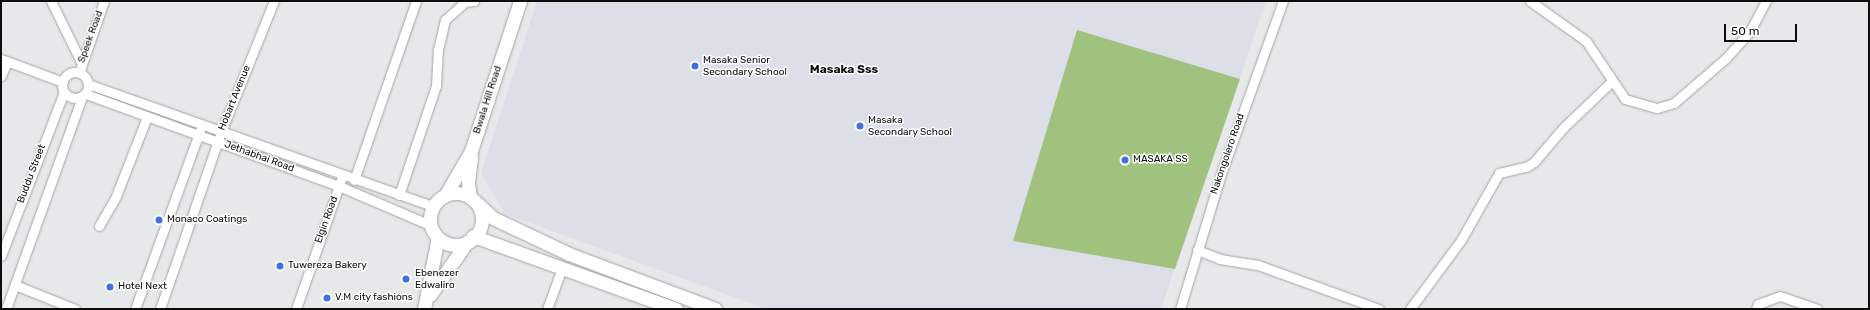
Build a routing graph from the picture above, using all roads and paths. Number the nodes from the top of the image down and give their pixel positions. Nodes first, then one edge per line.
1 (51, 1) edge
2 (104, 1) edge
3 (274, 1) edge
4 (416, 1) edge
5 (474, 1) edge
6 (520, 1) edge
7 (1283, 1) edge
8 (1530, 1) edge
9 (1766, 1) edge
10 (4, 61) edge
11 (81, 62) junction
12 (79, 73) junction
13 (1, 76) edge
14 (1612, 81) junction
15 (63, 82) junction
16 (88, 84) junction
17 (64, 92) junction
18 (84, 95) junction
19 (147, 117) junction
20 (202, 125) junction
21 (221, 132) junction
22 (198, 135) junction
23 (218, 142) junction
24 (471, 151) junction
25 (342, 175) junction
26 (354, 180) junction
27 (339, 186) junction
28 (446, 194) junction
29 (398, 195) junction
30 (474, 200) junction
31 (433, 206) junction
32 (430, 225) junction
33 (99, 226) dead end
34 (438, 237) junction
35 (470, 239) junction
36 (1197, 250) junction
37 (1, 256) edge
38 (562, 268) junction
39 (15, 285) junction
40 (426, 304) edge
41 (678, 305) edge
42 (6, 309) edge
43 (72, 309) edge
44 (135, 309) edge
45 (160, 309) edge
46 (296, 309) edge
47 (548, 309) edge
48 (715, 309) edge
49 (1180, 309) edge
50 (1379, 309) edge
51 (1410, 309) edge
52 (1756, 309) edge
53 (1817, 309) edge

1 - 11 street
2 - 11 street, Speek Road
3 - 21 street, Hobart Avenue
4 - 26 street
5 - 29 street
6 - 24 street, Bwala Hill Road
7 - 36 street, Nakongolero Road
8 - 14 street
9 - 14 street
10 - 13 street
10 - 15 street
11 - 12 street, Speek Road
12 - 15 street
12 - 16 street
14 - 51 street
15 - 17 street
16 - 18 street
16 - 20 street, Jethabhai Road
17 - 18 street
17 - 37 street, Buddu Street
18 - 19 street, Jethabhai Road
18 - 39 street
19 - 22 street, Jethabhai Road
19 - 33 street
20 - 21 street, Jethabhai Road
20 - 22 street
21 - 23 street, Hobart Avenue
21 - 25 street, Jethabhai Road
22 - 23 street, Jethabhai Road
22 - 44 street
23 - 27 street, Jethabhai Road
23 - 45 street, Hobart Avenue
24 - 28 street, Bwala Hill Road
24 - 30 street
25 - 26 street, Jethabhai Road
25 - 27 street, Elgin Road
26 - 29 street, Jethabhai Road
27 - 32 street, Jethabhai Road
27 - 46 street, Elgin Road
28 - 30 street
28 - 31 street
29 - 31 street, Jethabhai Road
30 - 35 street
30 - 41 street
31 - 32 street
32 - 34 street
34 - 35 street
34 - 40 street
35 - 38 street
35 - 40 street
36 - 49 street, Nakongolero Road
36 - 50 street
38 - 41 street
38 - 47 street
39 - 42 street
39 - 43 street
41 - 48 street
52 - 53 street

